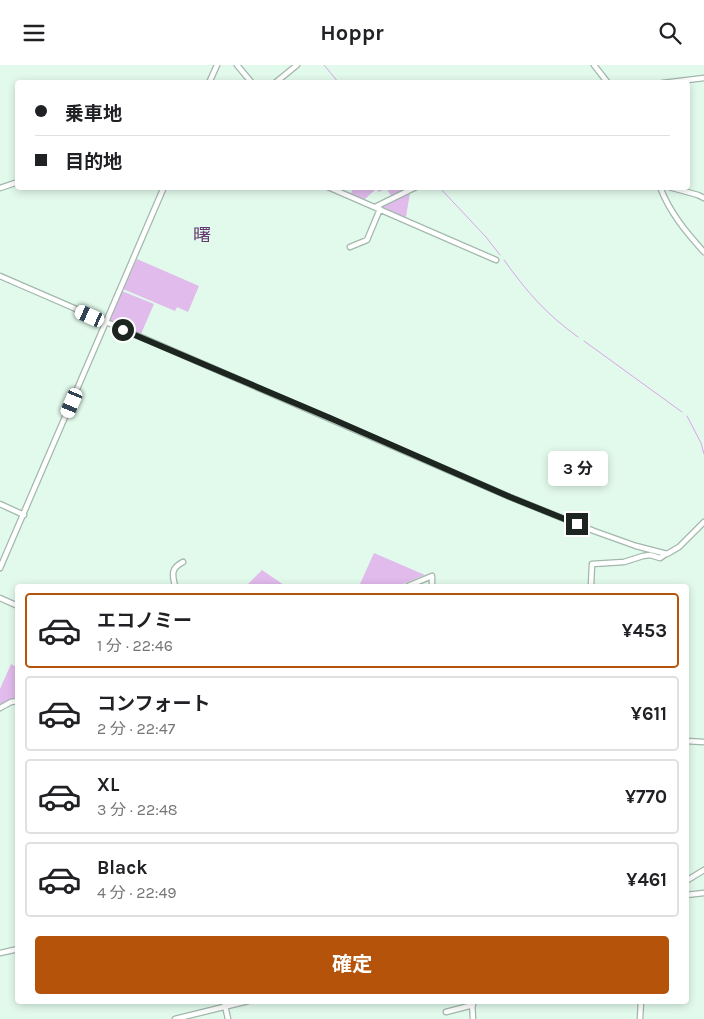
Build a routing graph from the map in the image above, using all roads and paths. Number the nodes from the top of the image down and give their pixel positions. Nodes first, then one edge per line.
1 (217, 65) edge
2 (237, 65) edge
3 (297, 65) edge
4 (594, 65) edge
5 (704, 78) edge
6 (210, 80) edge
7 (250, 80) edge
8 (278, 80) edge
9 (606, 80) edge
10 (687, 80) edge
11 (15, 183) edge
12 (0, 188) edge
13 (163, 190) edge
14 (335, 190) edge
15 (410, 190) edge
16 (661, 190) edge
17 (680, 190) edge
18 (704, 198) edge
19 (374, 207) junction
20 (380, 209) junction
21 (350, 247) dead end
22 (704, 252) edge
23 (496, 260) dead end
24 (0, 276) edge
25 (106, 322) junction
26 (0, 504) edge
27 (24, 515) junction
28 (704, 522) edge
29 (667, 553) junction
30 (183, 562) dead end
31 (0, 568) edge
32 (175, 584) edge
33 (413, 584) edge
34 (432, 584) edge
35 (591, 584) edge
36 (0, 599) edge
37 (15, 605) edge
38 (15, 701) edge
39 (0, 708) edge
40 (689, 741) edge
41 (704, 743) edge
42 (704, 870) edge
43 (689, 879) edge
44 (704, 893) edge
45 (689, 895) edge
46 (15, 950) edge
47 (0, 953) edge
48 (224, 1004) edge
49 (236, 1004) edge
50 (469, 1004) edge
51 (472, 1004) edge
52 (641, 1004) edge
53 (225, 1007) junction
54 (446, 1012) dead end
55 (175, 1019) edge
56 (228, 1019) edge
57 (473, 1019) edge
58 (640, 1019) edge

1 - 6 street
2 - 7 street
3 - 8 street
4 - 9 street
5 - 10 street
11 - 12 street
13 - 25 street
14 - 19 street
15 - 19 street
16 - 22 street
17 - 18 street
19 - 20 street
20 - 21 street
20 - 23 street
24 - 25 street
25 - 27 street
25 - 29 street
26 - 27 street
27 - 31 street
28 - 29 street
29 - 35 street
30 - 32 street
33 - 34 street
36 - 37 street
38 - 39 street
40 - 41 street
42 - 43 street
44 - 45 street
46 - 47 street
48 - 53 street
49 - 53 street
50 - 54 street
51 - 57 street
52 - 58 street
53 - 55 street
53 - 56 street

